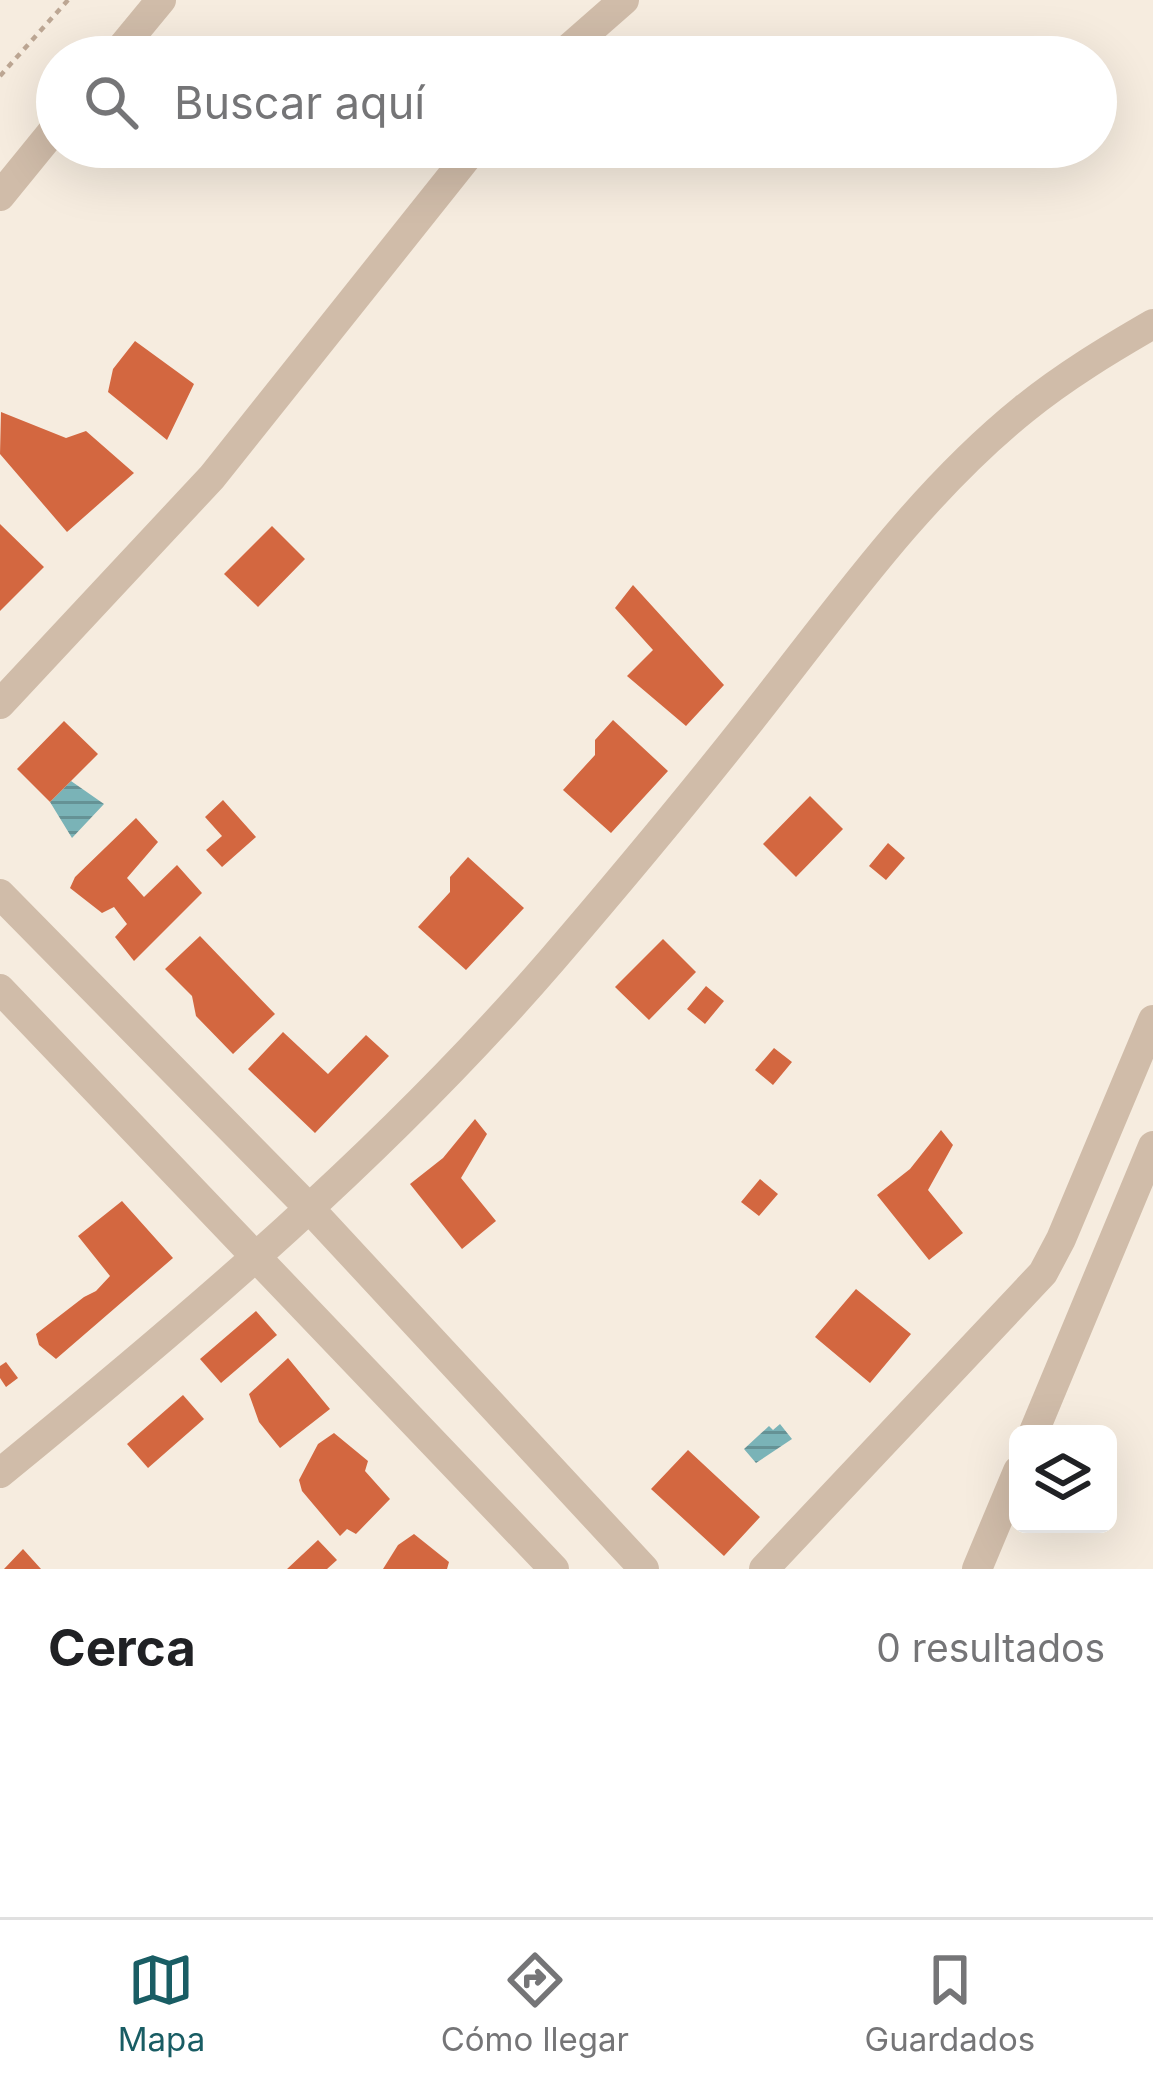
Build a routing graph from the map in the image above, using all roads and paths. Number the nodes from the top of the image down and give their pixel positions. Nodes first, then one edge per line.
1 (68, 0) edge
2 (161, 0) edge
3 (624, 0) edge
4 (131, 36) edge
5 (583, 36) edge
6 (0, 76) edge
7 (36, 152) edge
8 (458, 168) edge
9 (0, 196) edge
10 (1153, 324) edge
11 (0, 704) edge
12 (0, 894) edge
13 (0, 989) edge
14 (1153, 1020) edge
15 (1153, 1146) edge
16 (309, 1208) junction
17 (256, 1256) junction
18 (1038, 1425) edge
19 (0, 1472) edge
20 (1009, 1493) edge
21 (554, 1569) edge
22 (644, 1569) edge
23 (764, 1569) edge
24 (977, 1569) edge

1 - 6 path
2 - 4 street
3 - 5 street
7 - 9 street
8 - 11 street
10 - 16 street
12 - 16 street
13 - 17 street
14 - 23 street
15 - 18 street
16 - 17 street
16 - 22 street
17 - 19 street
17 - 21 street
20 - 24 street

